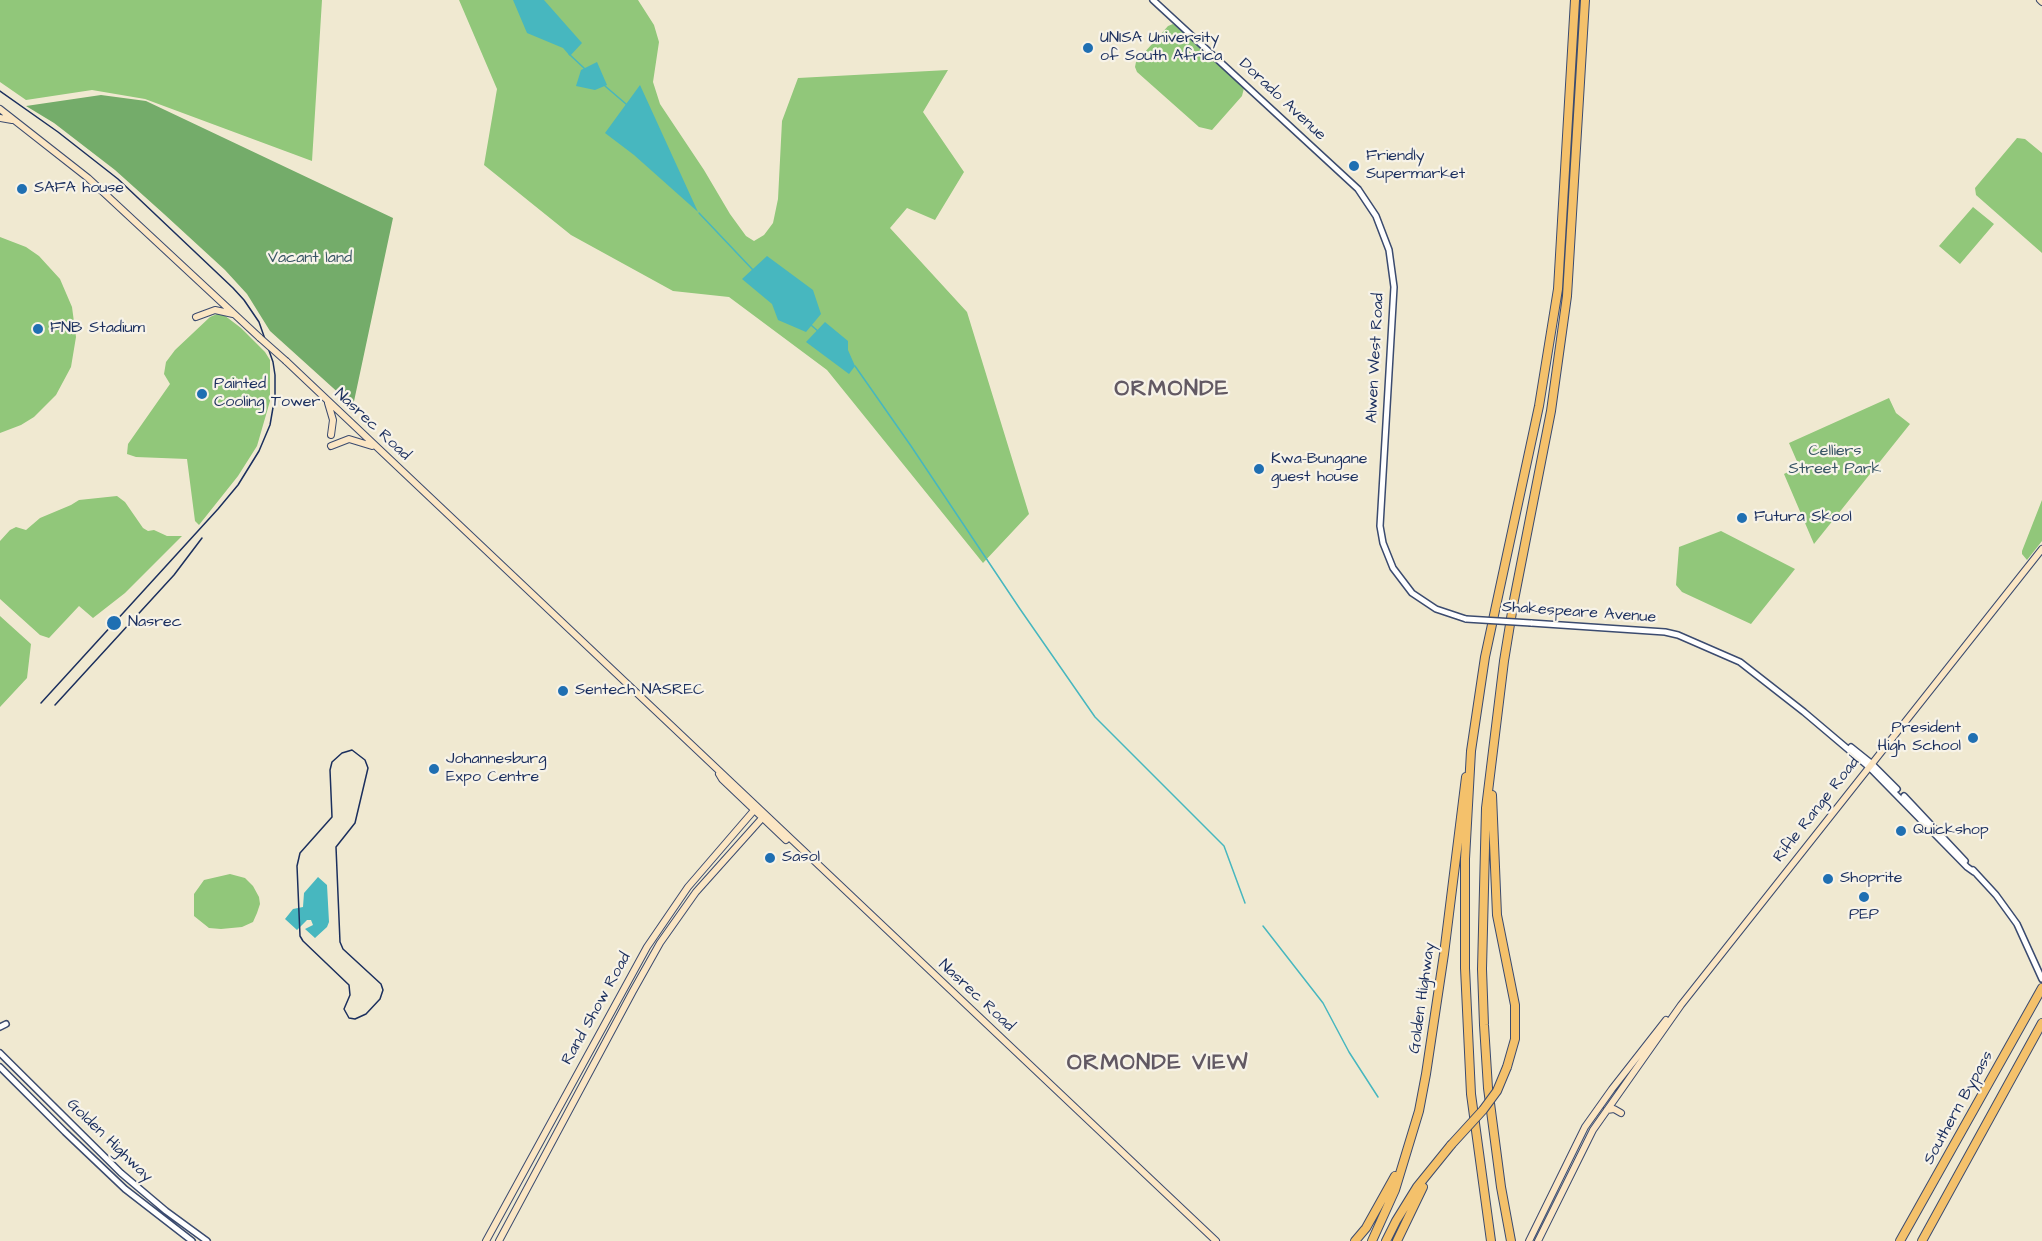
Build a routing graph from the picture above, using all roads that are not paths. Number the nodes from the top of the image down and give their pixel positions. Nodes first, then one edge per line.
1 (1153, 0) edge
2 (1575, 0) edge
3 (1585, 0) edge
4 (0, 109) edge
5 (0, 117) edge
6 (19, 122) junction
7 (1366, 198) joint
8 (236, 315) junction
9 (196, 317) dead end
10 (327, 401) junction
11 (331, 435) dead end
12 (331, 446) dead end
13 (376, 447) junction
14 (1380, 526) joint
15 (2042, 549) edge
16 (1471, 751) junction
17 (1491, 758) junction
18 (1870, 765) junction
19 (756, 809) junction
20 (763, 816) junction
21 (2042, 979) edge
22 (2042, 987) edge
23 (1681, 1005) junction
24 (2042, 1023) edge
25 (0, 1053) edge
26 (0, 1067) edge
27 (1607, 1110) junction
28 (1621, 1113) dead end
29 (1410, 1144) junction
30 (1439, 1161) junction
31 (192, 1241) edge
32 (207, 1241) edge
33 (486, 1241) edge
34 (499, 1241) edge
35 (1210, 1241) edge
36 (1216, 1241) edge
37 (1356, 1241) edge
38 (1372, 1241) edge
39 (1386, 1241) edge
40 (1397, 1241) edge
41 (1491, 1241) edge
42 (1511, 1241) edge
43 (1529, 1241) edge
44 (1538, 1241) edge
45 (1900, 1241) edge
46 (1922, 1241) edge

1 - 7 street, Dorado Avenue
2 - 16 highway
3 - 17 highway
4 - 6 main road, Nasrec Road
5 - 6 main road
6 - 8 main road, Nasrec Road
7 - 14 street, Alwen West Road
8 - 9 main road
8 - 10 main road, Nasrec Road, bridge
10 - 11 main road
10 - 13 main road, Nasrec Road
12 - 13 main road
13 - 19 main road, Nasrec Road
14 - 18 street, Shakespeare Avenue, bridge
15 - 18 main road, Rifle Range Road
16 - 29 highway, Golden Highway
16 - 41 highway
17 - 30 highway, bridge
17 - 42 highway
18 - 21 street, Shakespeare Avenue
18 - 23 main road, Rifle Range Road
19 - 20 main road, Nasrec Road
19 - 33 main road, Rand Show Road
20 - 34 main road, Rand Show Road
20 - 35 main road, Nasrec Road
20 - 36 main road, Nasrec Road
22 - 45 highway, Southern Bypass
23 - 27 main road, Rifle Range Road
23 - 43 main road, Rifle Range Road
24 - 46 highway, Southern Bypass
25 - 32 street, Golden Highway
26 - 31 street, Golden Highway
27 - 28 main road
27 - 44 main road, Rifle Range Road
29 - 37 highway
29 - 38 highway, Golden Highway
30 - 39 highway
30 - 40 highway

